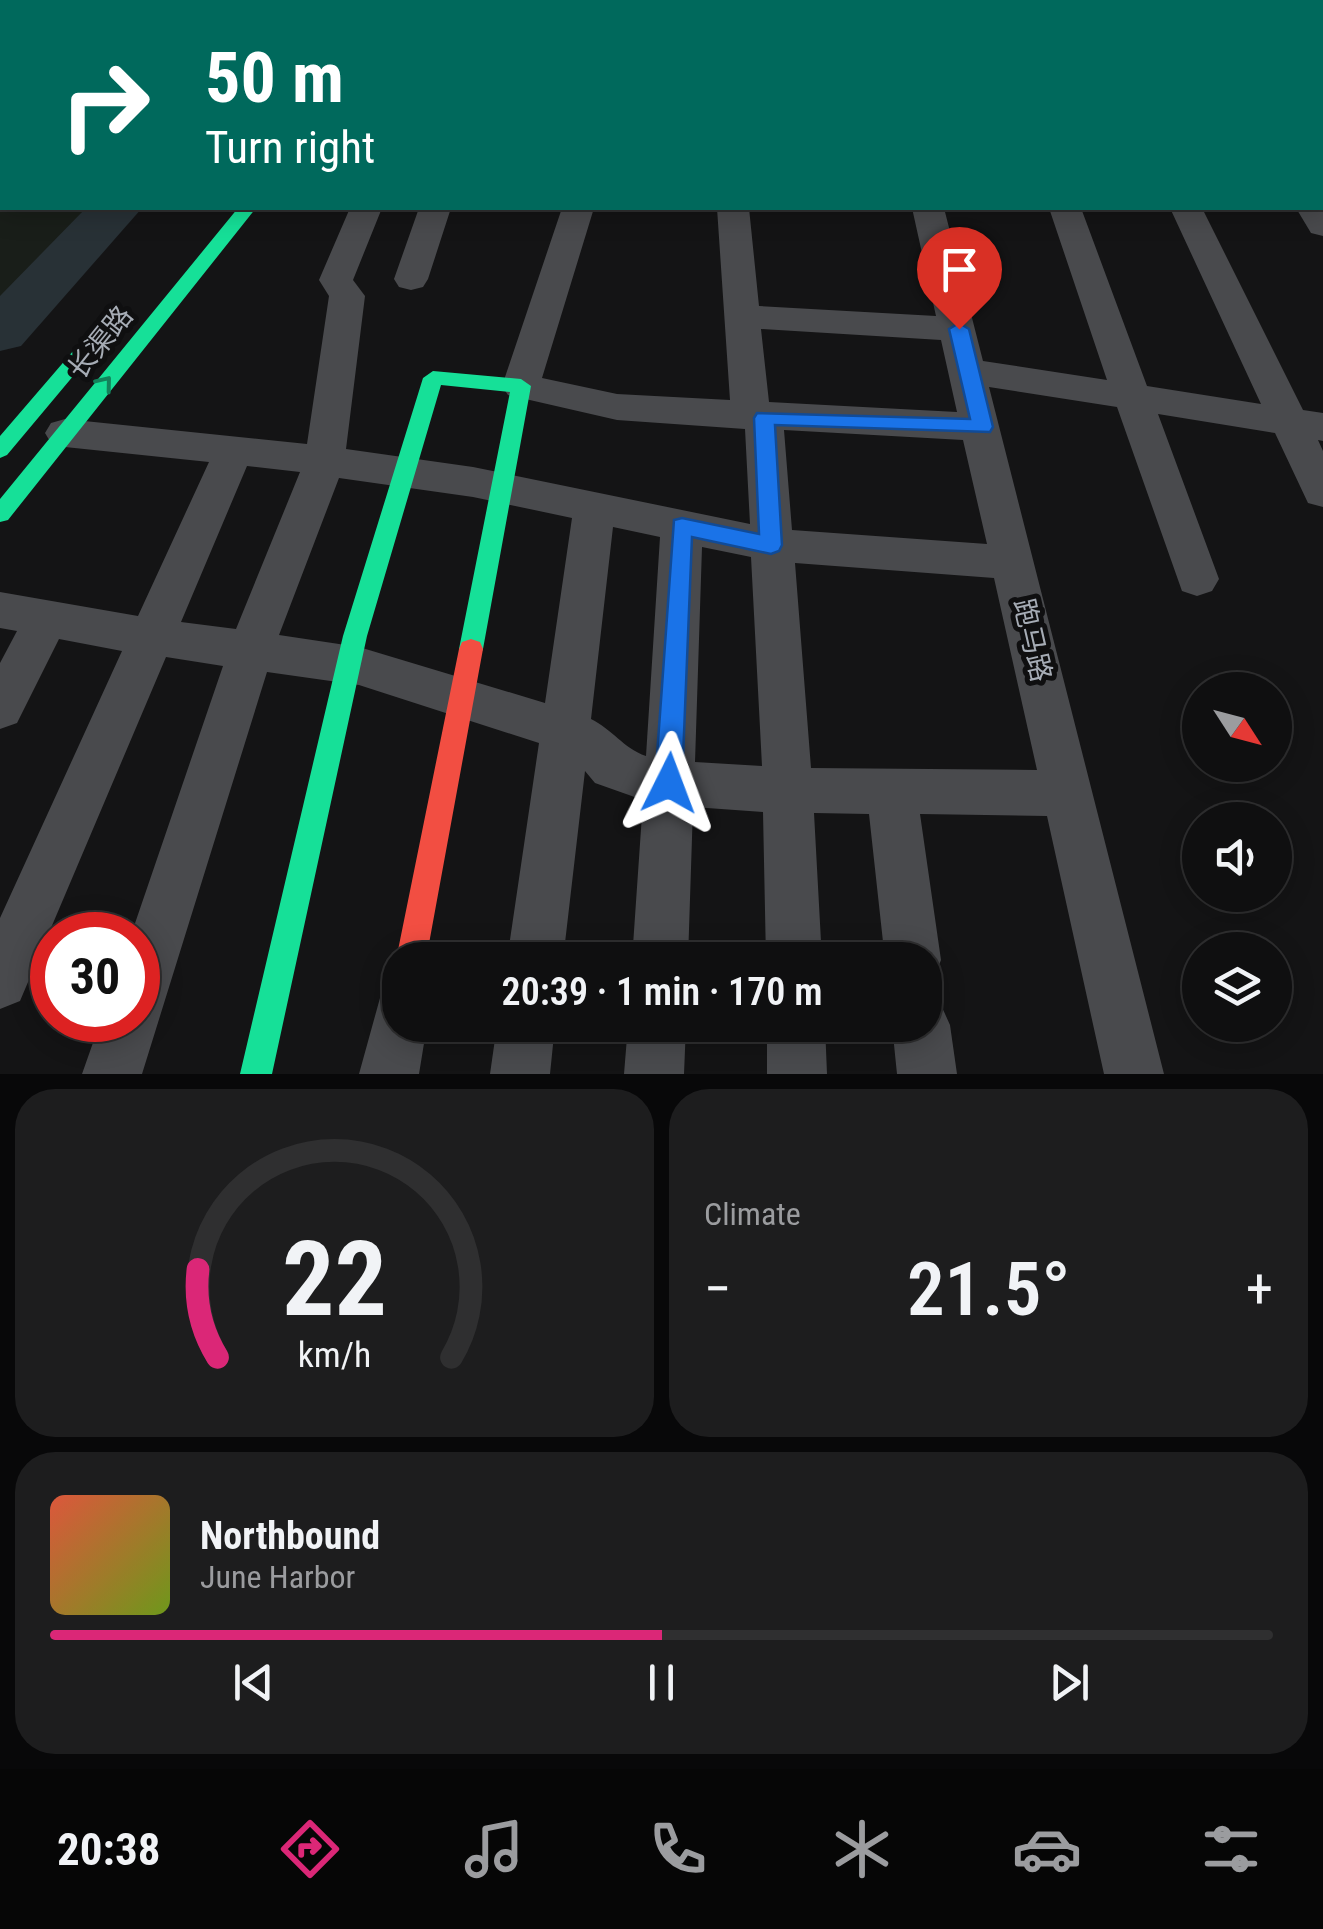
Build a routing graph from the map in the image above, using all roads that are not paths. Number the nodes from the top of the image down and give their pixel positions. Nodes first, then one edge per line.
1 (245, 210) edge
2 (365, 210) edge
3 (434, 210) edge
4 (577, 210) edge
5 (733, 210) edge
6 (929, 210) edge
7 (1065, 210) edge
8 (1187, 210) edge
9 (411, 279) dead end
10 (740, 316) junction
11 (102, 328) dead end
12 (964, 350) junction
13 (521, 386) junction
14 (1134, 398) junction
15 (758, 417) junction
16 (1308, 425) edge
17 (983, 427) junction
18 (65, 433) junction
19 (0, 450) edge
20 (234, 451) junction
21 (324, 461) junction
22 (399, 472) junction
23 (498, 488) junction
24 (1323, 492) edge
25 (594, 508) junction
26 (0, 514) edge
27 (682, 526) junction
28 (771, 545) junction
29 (1014, 562) junction
30 (1198, 580) dead end
31 (0, 610) edge
32 (46, 618) junction
33 (152, 636) junction
34 (251, 650) junction
35 (346, 664) junction
36 (460, 698) junction
37 (0, 708) edge
38 (565, 730) junction
39 (669, 783) junction
40 (788, 790) junction
41 (892, 792) junction
42 (1068, 793) junction
43 (160, 929) edge
44 (414, 942) edge
45 (536, 942) edge
46 (661, 942) edge
47 (793, 942) edge
48 (911, 942) edge
49 (0, 982) edge
50 (123, 1042) edge
51 (396, 1042) edge
52 (524, 1042) edge
53 (655, 1042) edge
54 (797, 1042) edge
55 (923, 1042) edge
56 (112, 1074) edge
57 (256, 1074) edge
58 (390, 1074) edge
59 (520, 1074) edge
60 (654, 1074) edge
61 (798, 1074) edge
62 (926, 1074) edge
63 (1134, 1074) edge

18 -> 1 street, 长渠路
2 - 21 street
3 - 9 street
4 - 13 street
5 - 10 street
6 - 12 street, 跑马路
7 - 14 street
8 - 16 street
10 - 12 street
10 - 15 street
11 - 19 street, 长渠路
12 - 14 street
12 - 17 street, 跑马路
13 - 15 street
13 - 22 street
13 - 23 street
14 - 16 street
14 - 30 street
15 - 17 street
15 - 28 street
16 - 24 street
17 - 29 street, 跑马路
18 - 20 street
18 - 26 street, 长渠路
20 - 21 street
20 - 33 street
21 - 22 street
21 - 34 street
22 - 23 street
22 - 35 street
23 - 25 street
23 - 36 street
25 - 27 street
25 - 38 street
27 - 28 street
27 - 39 street
28 - 29 street
28 - 40 street
29 - 42 street, 跑马路
31 - 32 street
32 - 33 street
32 - 37 street
33 - 34 street
33 - 49 street
34 - 35 street
34 - 43 street
35 - 36 street
35 - 57 street
36 - 38 street
36 - 44 street
38 - 39 street
38 - 45 street
39 - 40 street
39 - 46 street
40 - 41 street
40 - 47 street
41 - 42 street
41 - 48 street
42 - 63 street, 跑马路
50 - 56 street
51 - 58 street
52 - 59 street
53 - 60 street
54 - 61 street
55 - 62 street

